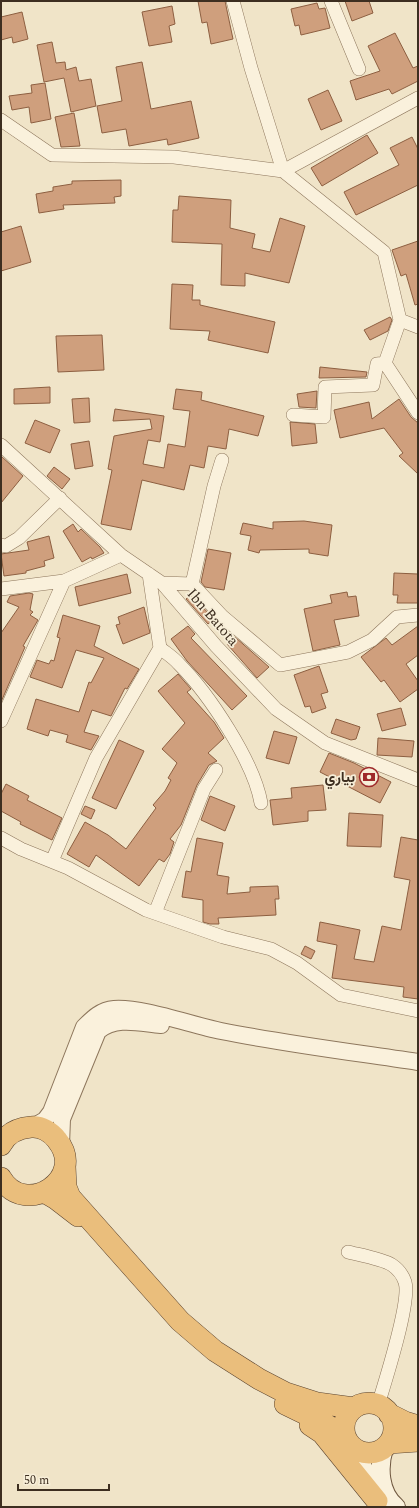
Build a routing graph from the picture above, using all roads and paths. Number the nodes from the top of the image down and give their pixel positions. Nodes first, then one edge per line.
1 (233, 1) edge
2 (331, 1) edge
3 (359, 69) dead end
4 (418, 98) edge
5 (1, 120) edge
6 (283, 171) junction
7 (400, 320) junction
8 (418, 327) edge
9 (385, 364) junction
10 (418, 413) edge
11 (293, 415) dead end
12 (1, 445) edge
13 (222, 460) dead end
14 (60, 498) junction
15 (1, 545) edge
16 (121, 555) junction
17 (149, 574) junction
18 (64, 581) junction
19 (162, 583) junction
20 (192, 584) junction
21 (1, 588) edge
22 (418, 615) edge
23 (160, 648) junction
24 (1, 721) edge
25 (216, 770) dead end
26 (418, 780) edge
27 (261, 803) dead end
28 (1, 838) edge
29 (52, 861) junction
30 (155, 914) junction
31 (418, 1011) edge
32 (79, 1056) junction
33 (418, 1062) edge
34 (33, 1127) junction
35 (4, 1136) edge
36 (61, 1145) junction
37 (65, 1166) junction
38 (1, 1178) edge
39 (44, 1192) junction
40 (348, 1252) dead end
41 (258, 1391) junction
42 (354, 1408) junction
43 (384, 1409) junction
44 (418, 1426) edge
45 (418, 1441) edge
46 (350, 1442) junction
47 (387, 1445) junction
48 (384, 1505) edge

1 - 6 street
2 - 3 street
4 - 6 street
5 - 6 street
6 - 7 street
7 - 8 street
7 - 9 street
9 - 10 street
9 - 11 street
12 - 14 street, Ibn Batota
13 - 20 street
14 - 15 street
14 - 16 street, Ibn Batota
16 - 17 street, Ibn Batota
16 - 18 street
17 - 19 street, Ibn Batota
17 - 23 street
18 - 21 street
18 - 24 street
19 - 20 street
19 - 26 street, Ibn Batota
20 - 22 street
23 - 27 street
23 - 29 street
25 - 30 street
28 - 29 street
29 - 30 street
30 - 31 street
32 - 33 street
32 - 34 street
32 - 36 street
34 - 35 highway
34 - 36 highway
36 - 37 highway
37 - 39 highway
37 - 42 highway
38 - 39 highway
39 - 41 highway
40 - 43 street
41 - 46 highway
41 - 48 highway
42 - 43 highway
42 - 46 highway
43 - 44 highway
43 - 47 highway
45 - 47 highway
46 - 47 highway
46 - 48 main road
47 - 48 main road

